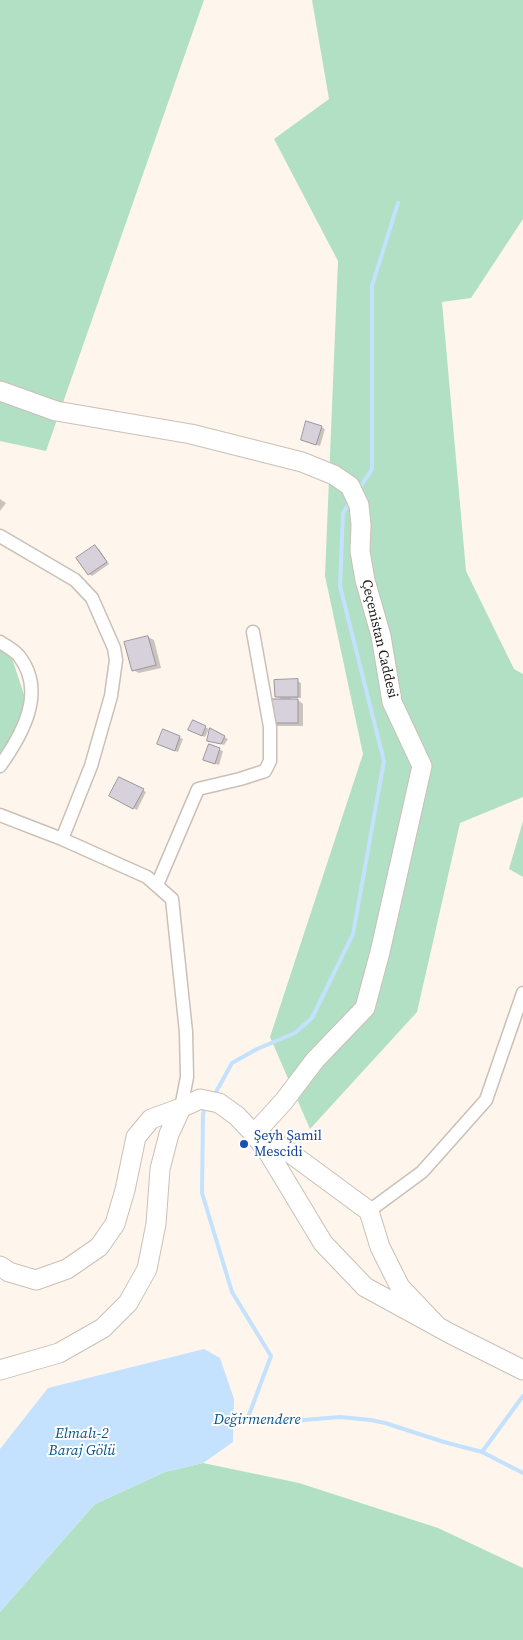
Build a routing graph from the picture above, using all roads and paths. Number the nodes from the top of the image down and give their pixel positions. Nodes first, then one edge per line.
1 (0, 391) edge
2 (0, 536) edge
3 (253, 632) dead end
4 (0, 642) edge
5 (0, 766) edge
6 (0, 815) edge
7 (62, 838) junction
8 (157, 885) junction
9 (523, 993) edge
10 (180, 1108) junction
11 (254, 1134) junction
12 (369, 1211) junction
13 (0, 1266) edge
14 (438, 1327) junction
15 (0, 1370) edge
16 (523, 1370) edge

1 - 11 street, Çeçenistan Caddesi
2 - 7 street
3 - 8 street
4 - 5 street
6 - 7 street
7 - 8 street
8 - 10 street
9 - 12 street
10 - 11 street
10 - 13 street
10 - 15 street
11 - 12 street
11 - 14 street
12 - 14 street
14 - 16 street

